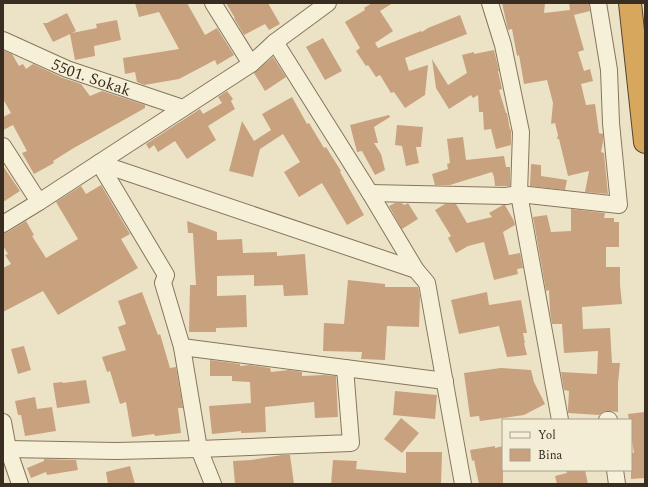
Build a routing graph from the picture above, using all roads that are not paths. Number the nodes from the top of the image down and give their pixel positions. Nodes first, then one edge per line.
1 (213, 3) edge
2 (328, 3) edge
3 (490, 3) edge
4 (598, 3) edge
5 (630, 3) edge
6 (3, 40) edge
7 (275, 42) junction
8 (251, 64) junction
9 (183, 108) junction
10 (645, 142) edge
11 (3, 146) edge
12 (100, 163) junction
13 (370, 193) junction
14 (520, 194) junction
15 (39, 202) junction
16 (3, 224) edge
17 (416, 270) junction
18 (182, 347) junction
19 (345, 368) junction
20 (445, 381) junction
21 (560, 419) edge
22 (3, 422) edge
23 (8, 449) junction
24 (199, 449) junction
25 (615, 471) edge
26 (20, 484) edge
27 (213, 484) edge
28 (463, 484) edge
29 (617, 484) edge

1 - 8 street
2 - 7 street
3 - 14 street
4 - 14 street
5 - 10 highway
6 - 9 street, 5501. Sokak
7 - 8 street
7 - 13 street
8 - 9 street
9 - 12 street
11 - 15 street
12 - 15 street
12 - 17 street
12 - 18 street
13 - 14 street
13 - 17 street
14 - 21 street
15 - 16 street
17 - 20 street
18 - 19 street
18 - 24 street
19 - 20 street
19 - 24 street
20 - 28 street
22 - 23 street
23 - 24 street
23 - 26 street
24 - 27 street
25 - 29 street

